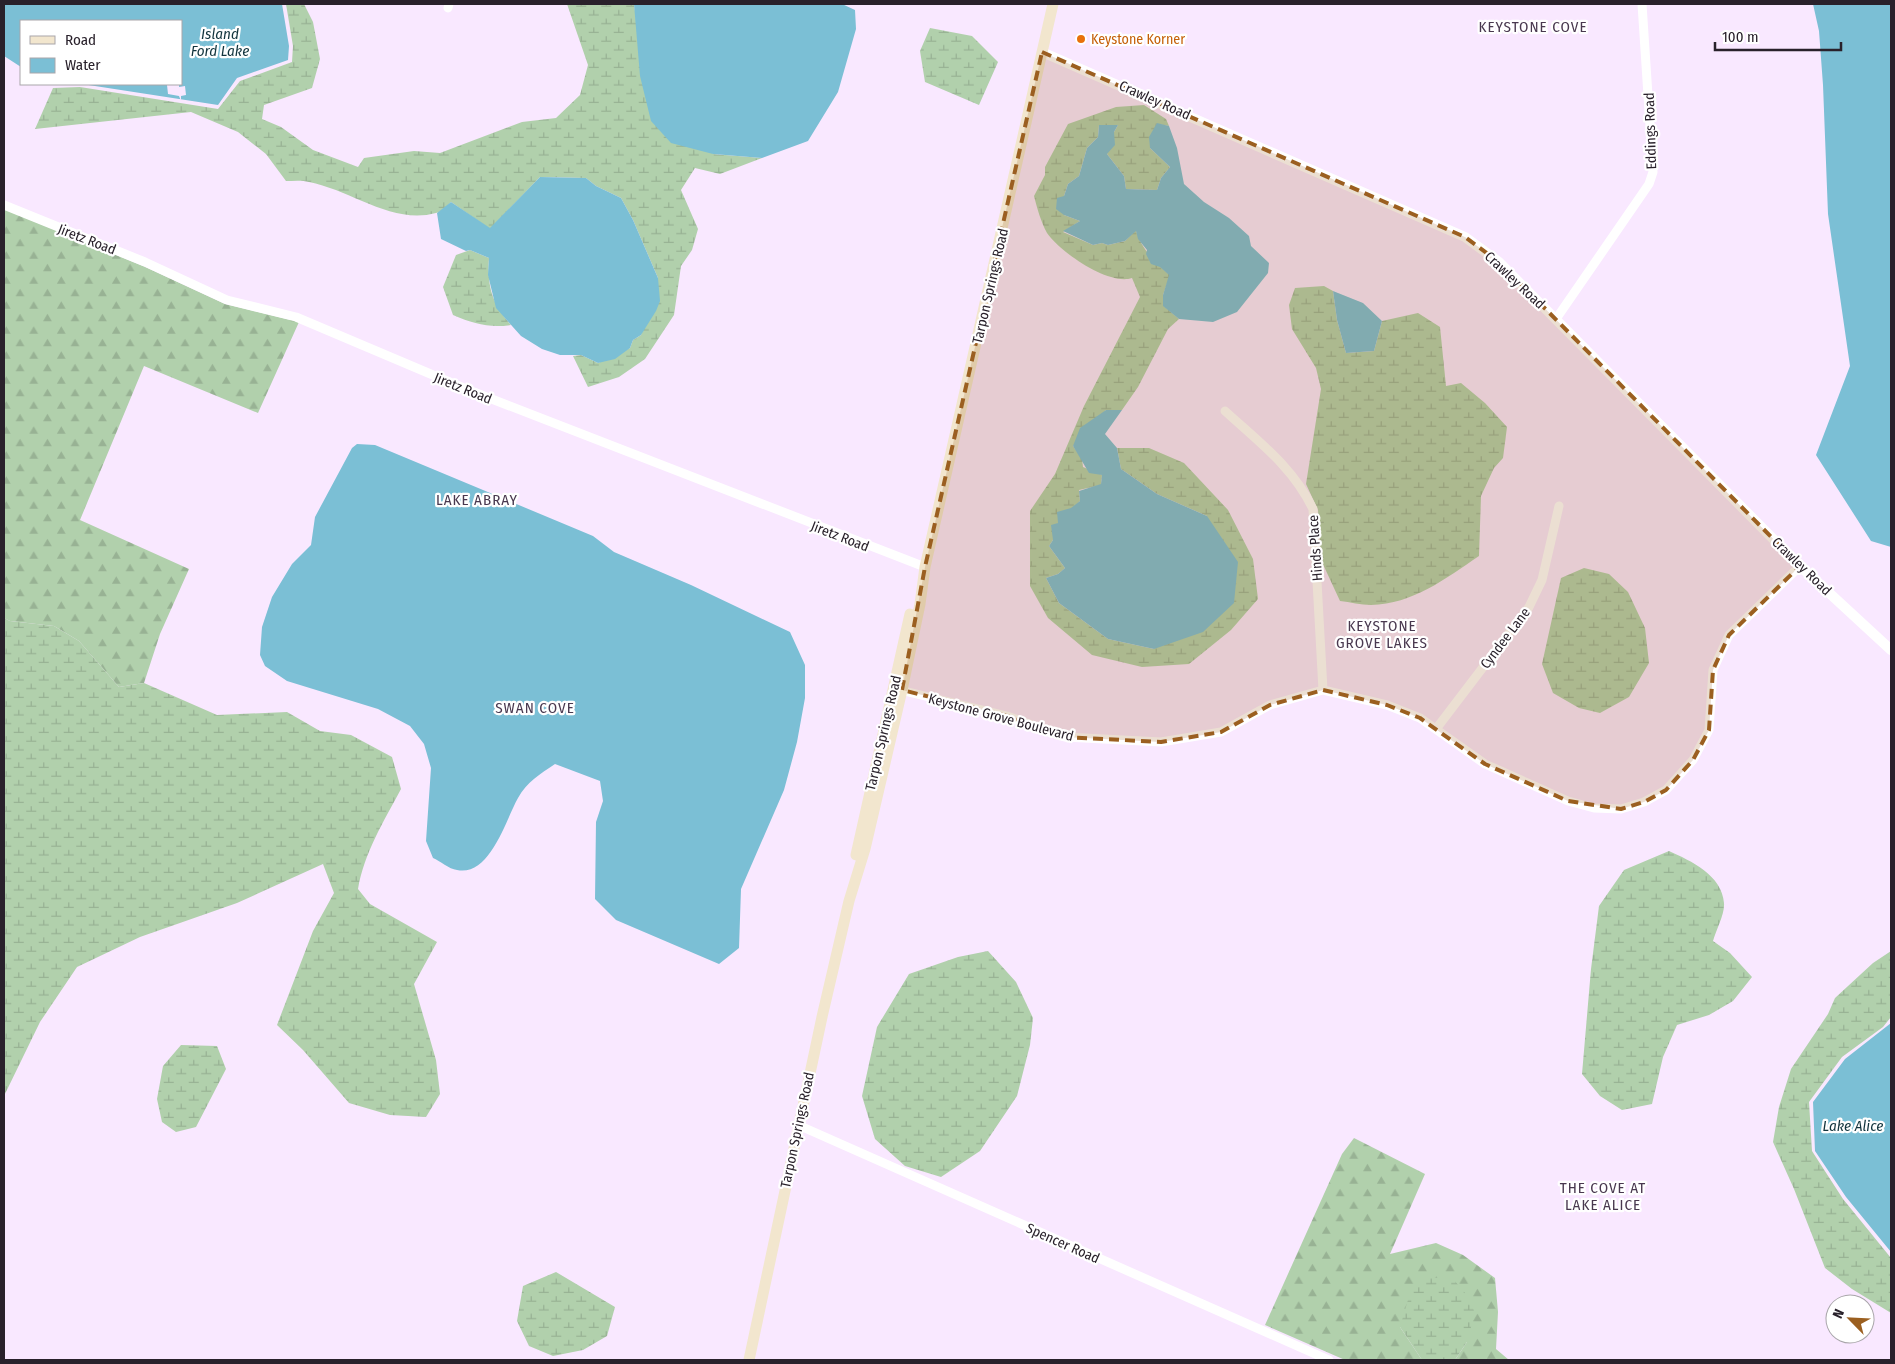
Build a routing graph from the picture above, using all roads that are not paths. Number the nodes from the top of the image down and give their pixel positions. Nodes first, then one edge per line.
1 (1053, 4) edge
2 (1642, 4) edge
3 (1042, 52) junction
4 (4, 205) edge
5 (1556, 319) junction
6 (1225, 411) dead end
7 (1559, 506) dead end
8 (1800, 566) junction
9 (925, 567) junction
10 (1891, 650) edge
11 (897, 689) junction
12 (1323, 690) junction
13 (1436, 729) junction
14 (798, 1126) junction
15 (749, 1360) edge
16 (1329, 1360) edge

1 - 3 main road, Tarpon Springs Road
2 - 5 street, Eddings Road
3 - 5 street, Crawley Road
3 - 9 main road, Tarpon Springs Road
4 - 9 street, Jiretz Road
5 - 8 street, Crawley Road
6 - 12 street, Hinds Place
7 - 13 street, Cyndee Lane
8 - 10 street, Crawley Road
8 - 13 street, Keystone Grove Boulevard
9 - 11 main road, Tarpon Springs Road
11 - 12 street, Keystone Grove Boulevard
11 - 14 main road, Tarpon Springs Road
12 - 13 street, Keystone Grove Boulevard
14 - 15 main road, Tarpon Springs Road
14 - 16 street, Spencer Road

